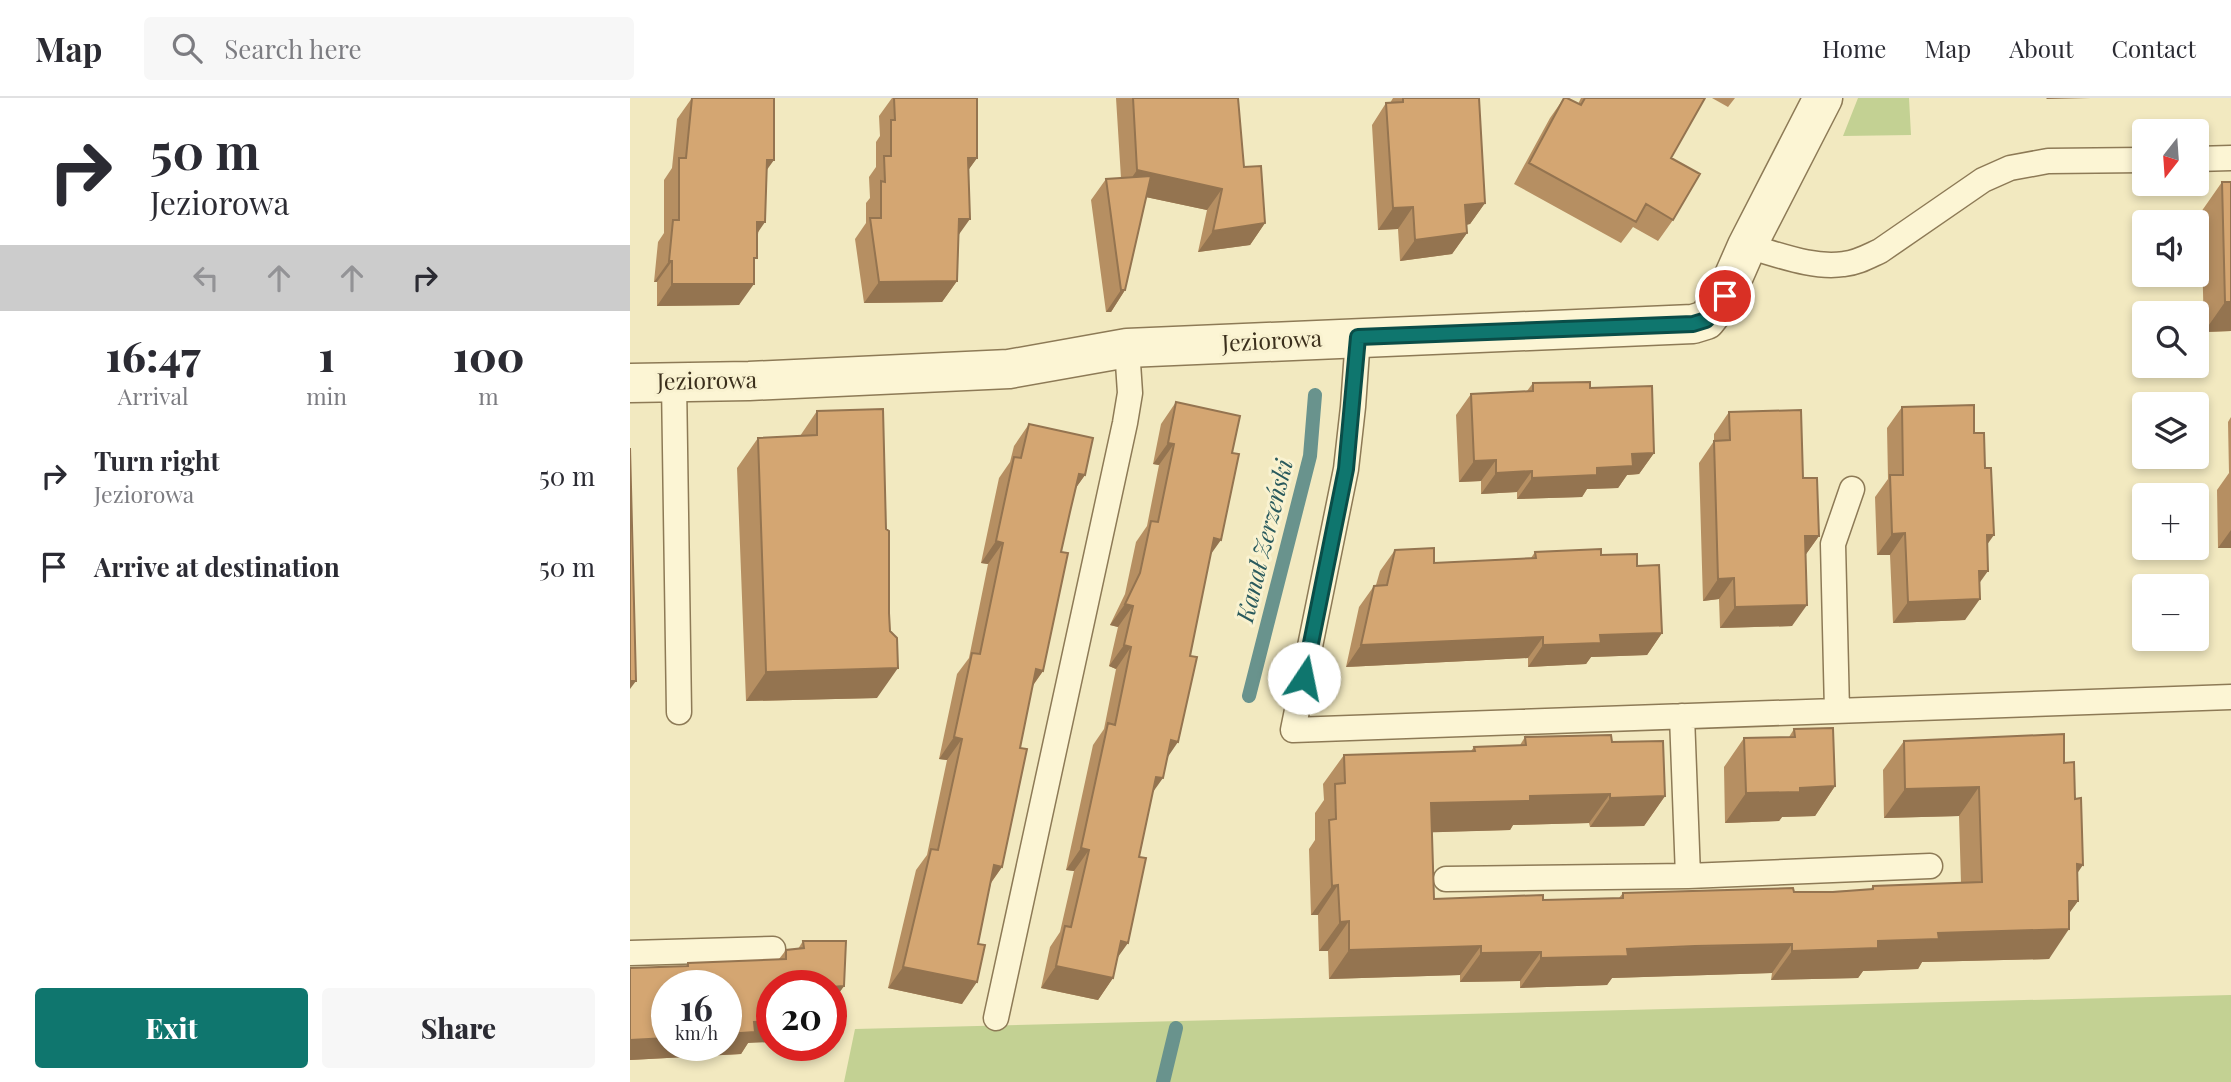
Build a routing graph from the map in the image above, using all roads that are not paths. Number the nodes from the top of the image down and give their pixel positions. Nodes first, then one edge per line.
1 (1823, 98) edge
2 (2231, 158) edge
3 (2209, 159) edge
4 (2132, 160) edge
5 (1747, 246) junction
6 (1358, 337) junction
7 (1127, 348) junction
8 (674, 382) junction
9 (630, 383) edge
10 (1853, 489) dead end
11 (2231, 697) edge
12 (1837, 711) junction
13 (679, 712) dead end
14 (1682, 716) junction
15 (1930, 866) dead end
16 (1688, 876) junction
17 (1446, 879) dead end
18 (773, 948) dead end
19 (630, 953) edge
20 (996, 1018) dead end

1 - 5 street, Jeziorowa
2 - 3 lane
4 - 5 lane
5 - 6 street, Jeziorowa
6 - 7 street, Jeziorowa
6 - 14 lane
7 - 8 street, Jeziorowa
7 - 20 lane
8 - 9 street, Jeziorowa
8 - 13 lane
10 - 12 lane
11 - 12 lane
12 - 14 lane
14 - 16 lane
15 - 16 lane
16 - 17 lane
18 - 19 lane

